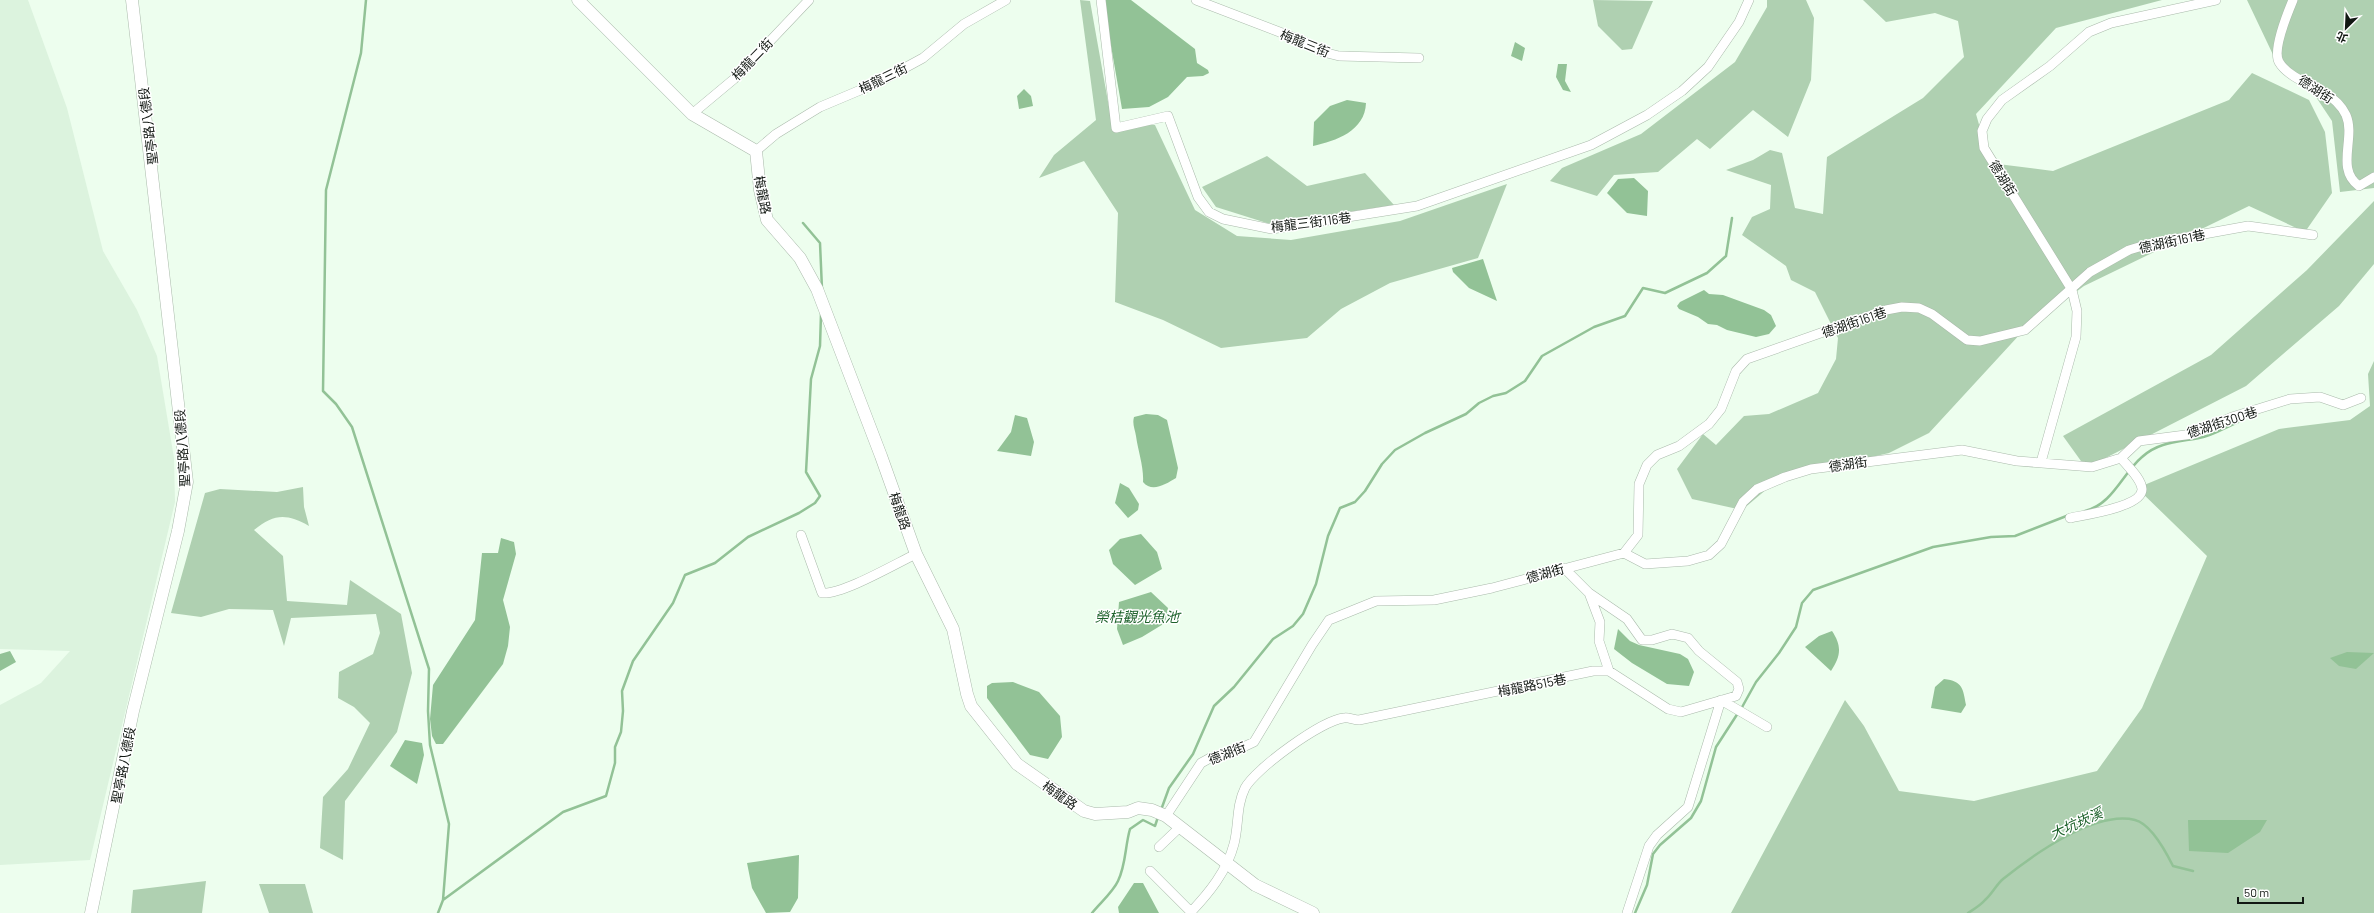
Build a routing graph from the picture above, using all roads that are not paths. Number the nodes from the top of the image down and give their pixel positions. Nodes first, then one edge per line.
1 (132, 0) edge
2 (578, 0) edge
3 (809, 0) edge
4 (1006, 0) edge
5 (1100, 0) edge
6 (1196, 0) edge
7 (1750, 0) edge
8 (2216, 0) edge
9 (2292, 0) edge
10 (1419, 58) dead end
11 (692, 114) junction
12 (756, 151) junction
13 (2374, 177) edge
14 (2313, 235) dead end
15 (2072, 290) junction
16 (2361, 398) dead end
17 (2041, 462) junction
18 (2127, 465) junction
19 (2070, 518) dead end
20 (801, 535) dead end
21 (1624, 553) junction
22 (916, 554) junction
23 (1564, 568) junction
24 (1589, 593) junction
25 (1609, 671) junction
26 (1721, 700) junction
27 (1767, 728) dead end
28 (1162, 814) junction
29 (1180, 827) junction
30 (1159, 847) dead end
31 (1227, 865) junction
32 (1150, 871) dead end
33 (91, 913) edge
34 (1191, 913) edge
35 (1313, 913) edge
36 (1627, 913) edge

1 - 33 street, 聖亭路八德段
2 - 11 street
3 - 11 street, 梅龍二街
4 - 12 street, 梅龍三街
5 - 7 street, 梅龍三街116巷
6 - 10 street, 梅龍三街
8 - 15 street, 德湖街
9 - 13 street, 德湖街
11 - 12 street
12 - 22 street, 梅龍路
14 - 15 street, 德湖街161巷
15 - 17 street, 德湖街
15 - 21 street, 德湖街161巷
16 - 18 street, 德湖街300巷
17 - 18 street, 德湖街300巷
17 - 21 street, 德湖街
18 - 19 street
20 - 22 street
21 - 23 street, 德湖街
22 - 28 street, 梅龍路
23 - 24 street
23 - 28 street, 德湖街
24 - 25 street
24 - 26 street
25 - 26 street
25 - 31 street, 梅龍路515巷
26 - 27 street
26 - 36 street
28 - 29 street
29 - 30 street
29 - 31 street
31 - 34 street, 梅龍路515巷
31 - 35 street
32 - 34 street

